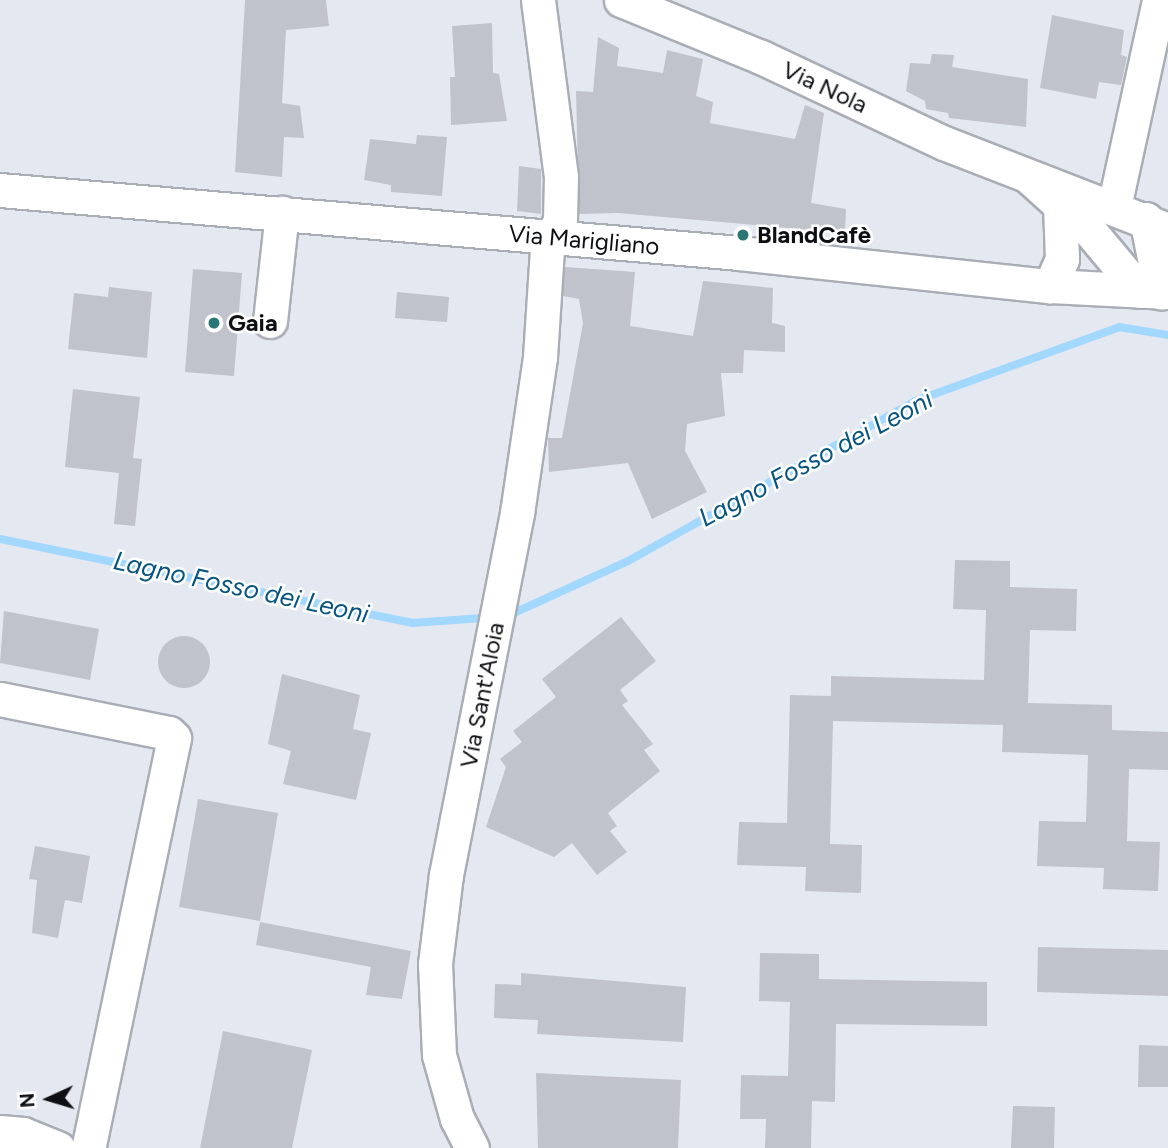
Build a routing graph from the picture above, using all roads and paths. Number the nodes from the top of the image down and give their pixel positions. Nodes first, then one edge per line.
1 (538, 0) edge
2 (621, 0) edge
3 (1159, 0) edge
4 (1028, 177) junction
5 (0, 190) edge
6 (1060, 205) junction
7 (1114, 207) junction
8 (282, 214) junction
9 (1157, 225) edge
10 (550, 237) junction
11 (1050, 286) junction
12 (1156, 292) edge
13 (271, 321) dead end
14 (0, 699) edge
15 (0, 1132) edge
16 (58, 1148) edge
17 (88, 1148) edge
18 (472, 1148) edge

1 - 10 street, Via Sant'Aloia
2 - 4 street, Via Nola
3 - 7 street
4 - 6 street, Via Nola
4 - 7 street, Via Nola
5 - 8 street, Via Marigliano
6 - 11 street
6 - 12 street, Via Nola
7 - 9 street, Via Nola
8 - 10 street, Via Marigliano
8 - 13 street
9 - 12 street, Via Nola
10 - 11 street, Via Marigliano
10 - 18 street, Via Sant'Aloia
11 - 12 street, Via Marigliano
14 - 17 street
15 - 16 street

